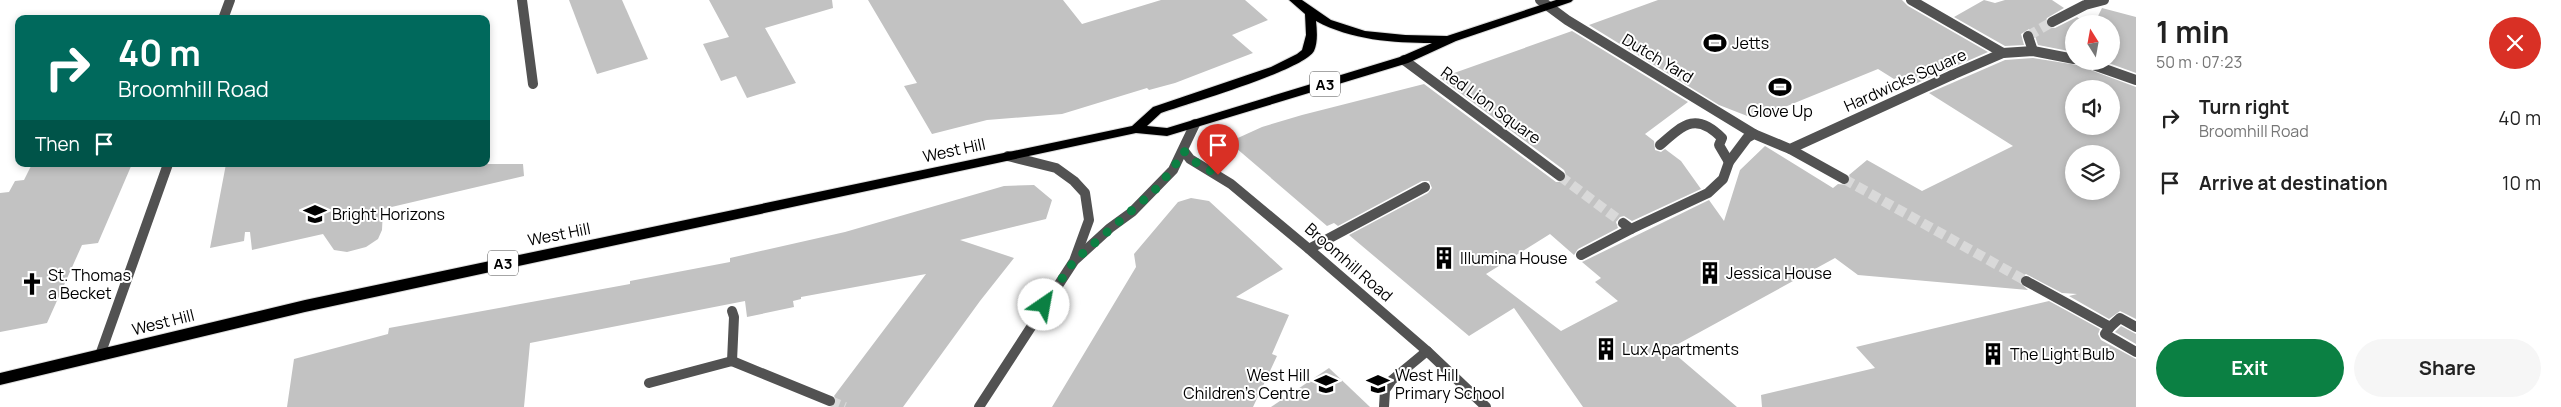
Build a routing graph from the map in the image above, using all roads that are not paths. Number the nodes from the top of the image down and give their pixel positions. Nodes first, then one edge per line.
1 (230, 0) edge
2 (522, 0) edge
3 (1295, 0) edge
4 (1567, 0) edge
5 (1910, 0) edge
6 (2104, 0) edge
7 (1544, 3) edge
8 (224, 15) edge
9 (1310, 15) junction
10 (2052, 22) tunnel mouth
11 (2028, 36) dead end
12 (1452, 38) junction
13 (2034, 51) junction
14 (2003, 53) junction
15 (2065, 57) edge
16 (1404, 60) junction
17 (2108, 70) edge
18 (2136, 80) edge
19 (533, 84) dead end
20 (1195, 124) junction
21 (1136, 129) junction
22 (1754, 134) junction
23 (1660, 145) dead end
24 (1790, 149) junction
25 (1184, 151) junction
26 (1008, 156) junction
27 (1729, 162) junction
28 (167, 167) edge
29 (1560, 176) tunnel mouth
30 (1844, 179) tunnel mouth
31 (1425, 187) dead end
32 (1309, 249) junction
33 (1580, 254) dead end
34 (1074, 261) junction
35 (2026, 281) tunnel mouth
36 (732, 311) dead end
37 (2110, 327) junction
38 (2136, 327) edge
39 (1427, 351) junction
40 (2136, 352) edge
41 (100, 355) junction
42 (732, 362) junction
43 (0, 379) edge
44 (649, 383) dead end
45 (830, 401) tunnel mouth
46 (979, 407) edge
47 (1384, 407) edge
48 (1486, 407) edge

1 - 8 street
2 - 19 street
3 - 9 highway, A3
4 - 7 highway, A3
5 - 14 street
6 - 10 street
7 - 12 highway, A3
7 - 22 street, Dutch Yard
9 - 12 highway, A3
9 - 21 highway, A3
11 - 13 street
12 - 16 highway, A3
13 - 14 street, Hardwicks Square
13 - 15 street, Hardwicks Square
14 - 24 street, Hardwicks Square
16 - 20 highway, A3
16 - 29 street, Red Lion Square
17 - 18 street
20 - 21 highway, A3
20 - 25 street
21 - 26 highway, A3
22 - 24 street
22 - 27 street
23 - 27 street
24 - 30 street
25 - 32 street, Broomhill Road
25 - 34 street
26 - 34 street
26 - 41 highway, West Hill / A3
27 - 33 street
28 - 41 street
31 - 32 street
32 - 39 street, Broomhill Road
34 - 46 street
35 - 37 street
36 - 42 street
37 - 38 street
37 - 40 street
39 - 47 street
39 - 48 street, Broomhill Road
41 - 43 highway, West Hill / A3
42 - 44 street
42 - 45 street

